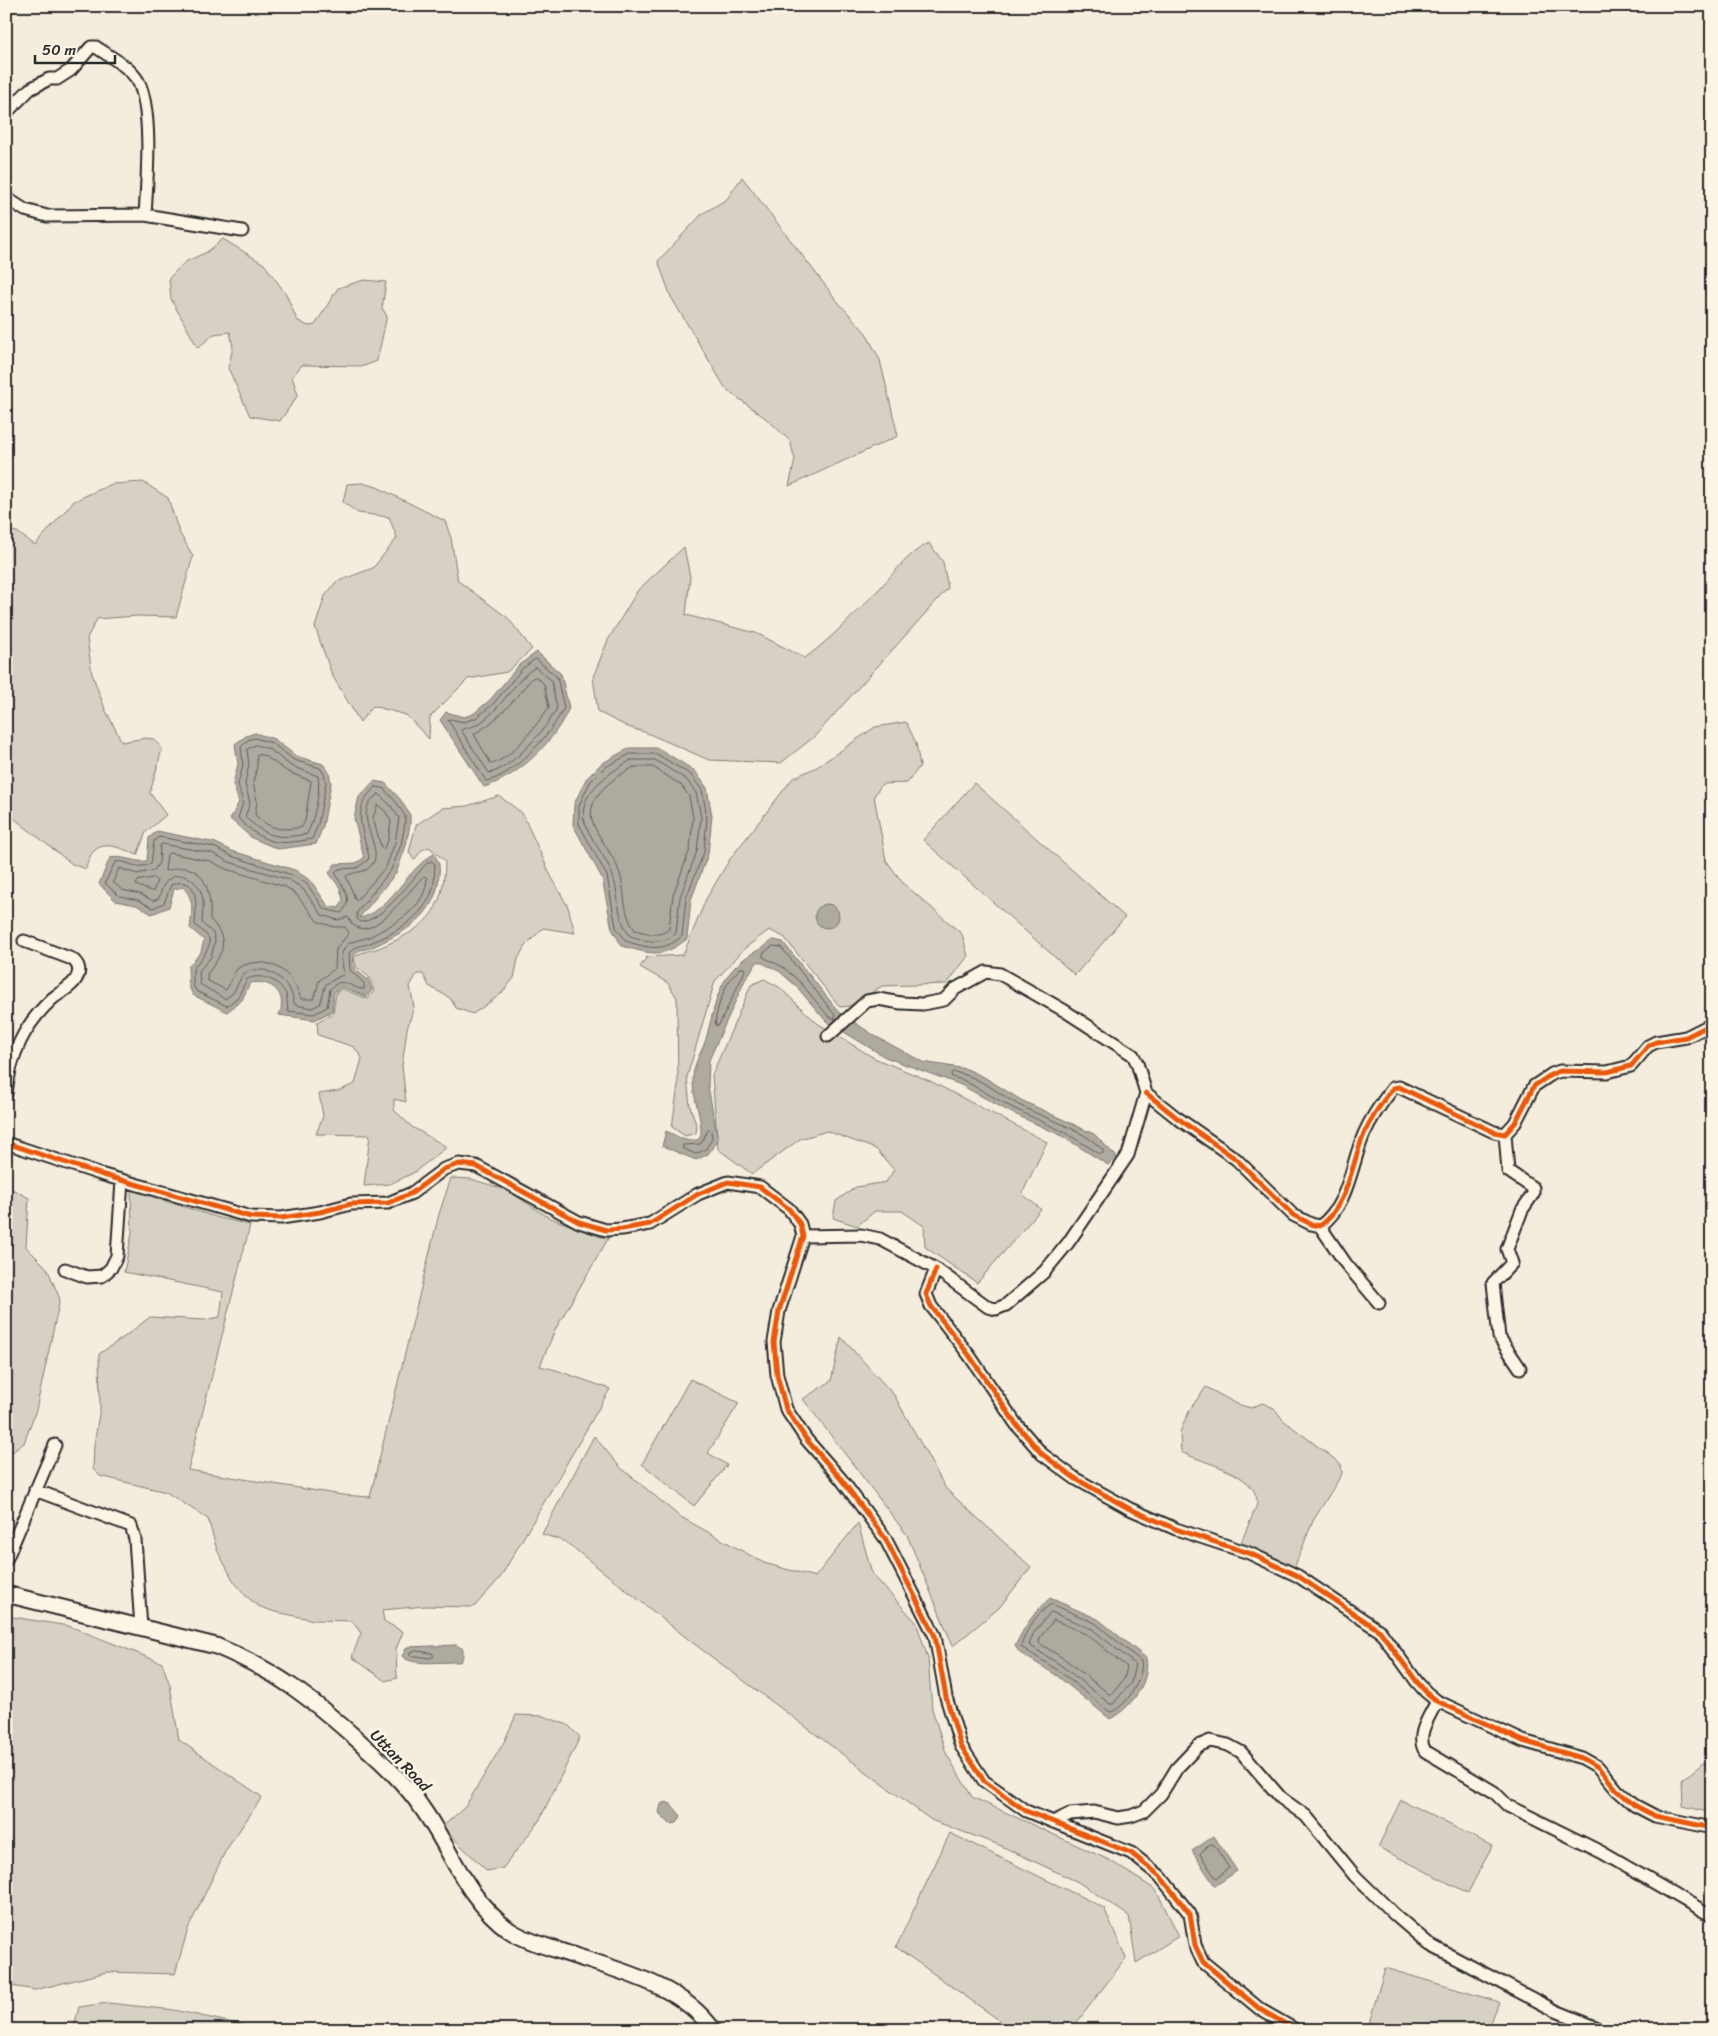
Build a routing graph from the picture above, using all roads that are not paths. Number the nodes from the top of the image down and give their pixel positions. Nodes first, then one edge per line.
1 (6, 113) edge
2 (6, 198) edge
3 (145, 215) junction
4 (242, 231) dead end
5 (24, 941) dead end
6 (1712, 1024) edge
7 (828, 1036) dead end
8 (1146, 1092) junction
9 (6, 1094) edge
10 (1505, 1134) junction
11 (6, 1143) edge
12 (122, 1181) junction
13 (1320, 1226) junction
14 (803, 1236) junction
15 (65, 1269) dead end
16 (936, 1269) junction
17 (1379, 1303) dead end
18 (1520, 1368) dead end
19 (55, 1445) dead end
20 (35, 1490) junction
21 (6, 1560) edge
22 (6, 1594) edge
23 (141, 1628) junction
24 (1438, 1701) junction
25 (1053, 1822) junction
26 (1712, 1828) edge
27 (1712, 1916) edge
28 (713, 2030) edge
29 (1296, 2030) edge
30 (1603, 2030) edge

1 - 3 street
2 - 3 street
3 - 4 street
5 - 9 street
6 - 10 street
7 - 8 street
8 - 13 street
8 - 16 street
10 - 13 street
10 - 18 street
11 - 12 street
12 - 14 street
12 - 15 street
13 - 17 street
14 - 16 street
14 - 25 street
16 - 24 street
19 - 20 street
20 - 21 street
20 - 23 street
22 - 23 main road, Uttan Road
23 - 28 main road, Uttan Road
24 - 26 street
24 - 27 street
25 - 29 street
25 - 30 street

